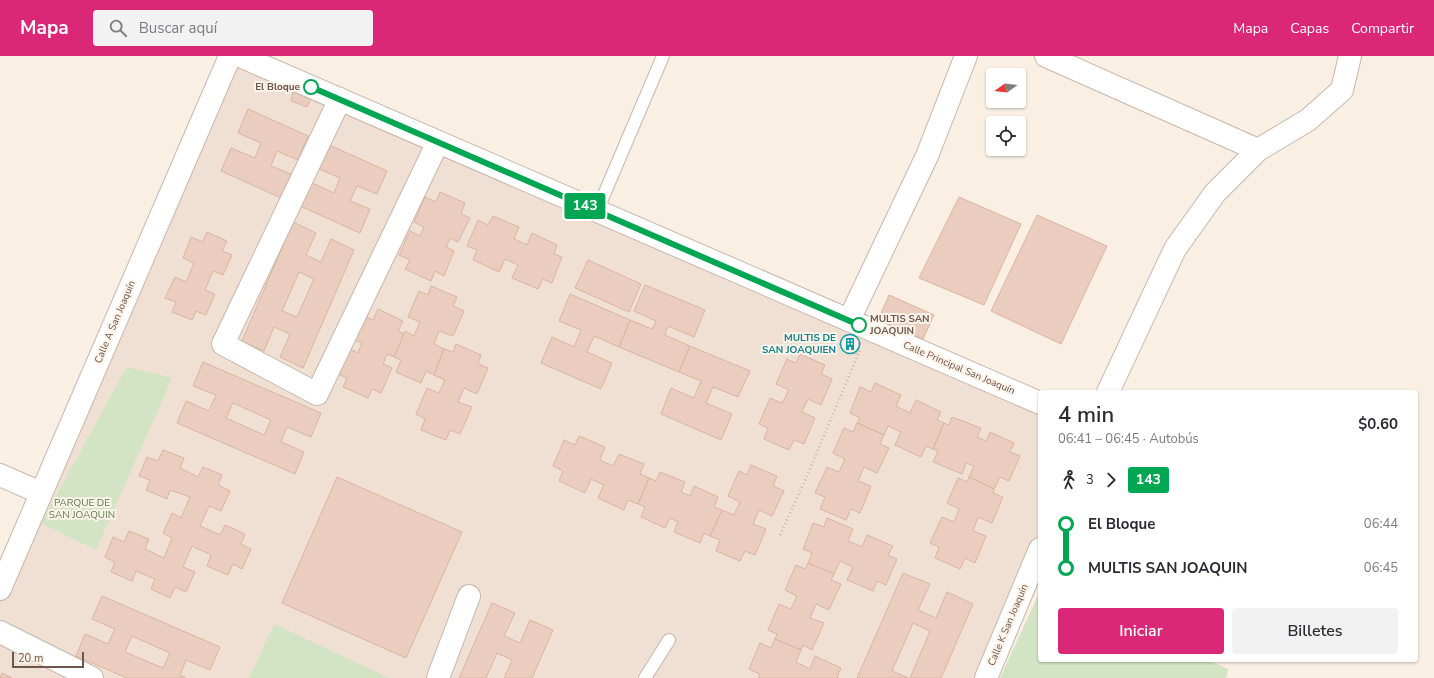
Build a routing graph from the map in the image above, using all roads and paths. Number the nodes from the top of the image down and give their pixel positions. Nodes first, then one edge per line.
1 (230, 56) edge
2 (240, 56) edge
3 (663, 56) edge
4 (966, 56) edge
5 (1046, 56) edge
6 (1350, 56) edge
7 (340, 99) junction
8 (438, 142) junction
9 (1258, 150) junction
10 (597, 211) junction
11 (849, 320) junction
12 (869, 330) junction
13 (1109, 390) edge
14 (1038, 402) edge
15 (0, 475) edge
16 (41, 493) junction
17 (780, 535) dead end
18 (1038, 554) edge
19 (0, 589) edge
20 (469, 596) dead end
21 (0, 632) edge
22 (668, 640) dead end
23 (92, 678) edge
24 (438, 678) edge
25 (645, 678) edge
26 (986, 678) edge

1 - 16 street, Calle A San Joaquín
2 - 7 street, Calle Principal San Joaquín
3 - 10 lane
4 - 11 street
5 - 9 street
6 - 9 street
7 - 8 street, Calle Principal San Joaquín
7 - 8 street
8 - 10 street, Calle Principal San Joaquín
9 - 13 street
10 - 11 street, Calle Principal San Joaquín
11 - 12 street, Calle Principal San Joaquín
12 - 14 street, Calle Principal San Joaquín
12 - 17 path
15 - 16 street
16 - 19 street, Calle A San Joaquín
18 - 26 street, Calle K San Joaquín
20 - 24 street
21 - 23 street
22 - 25 lane

